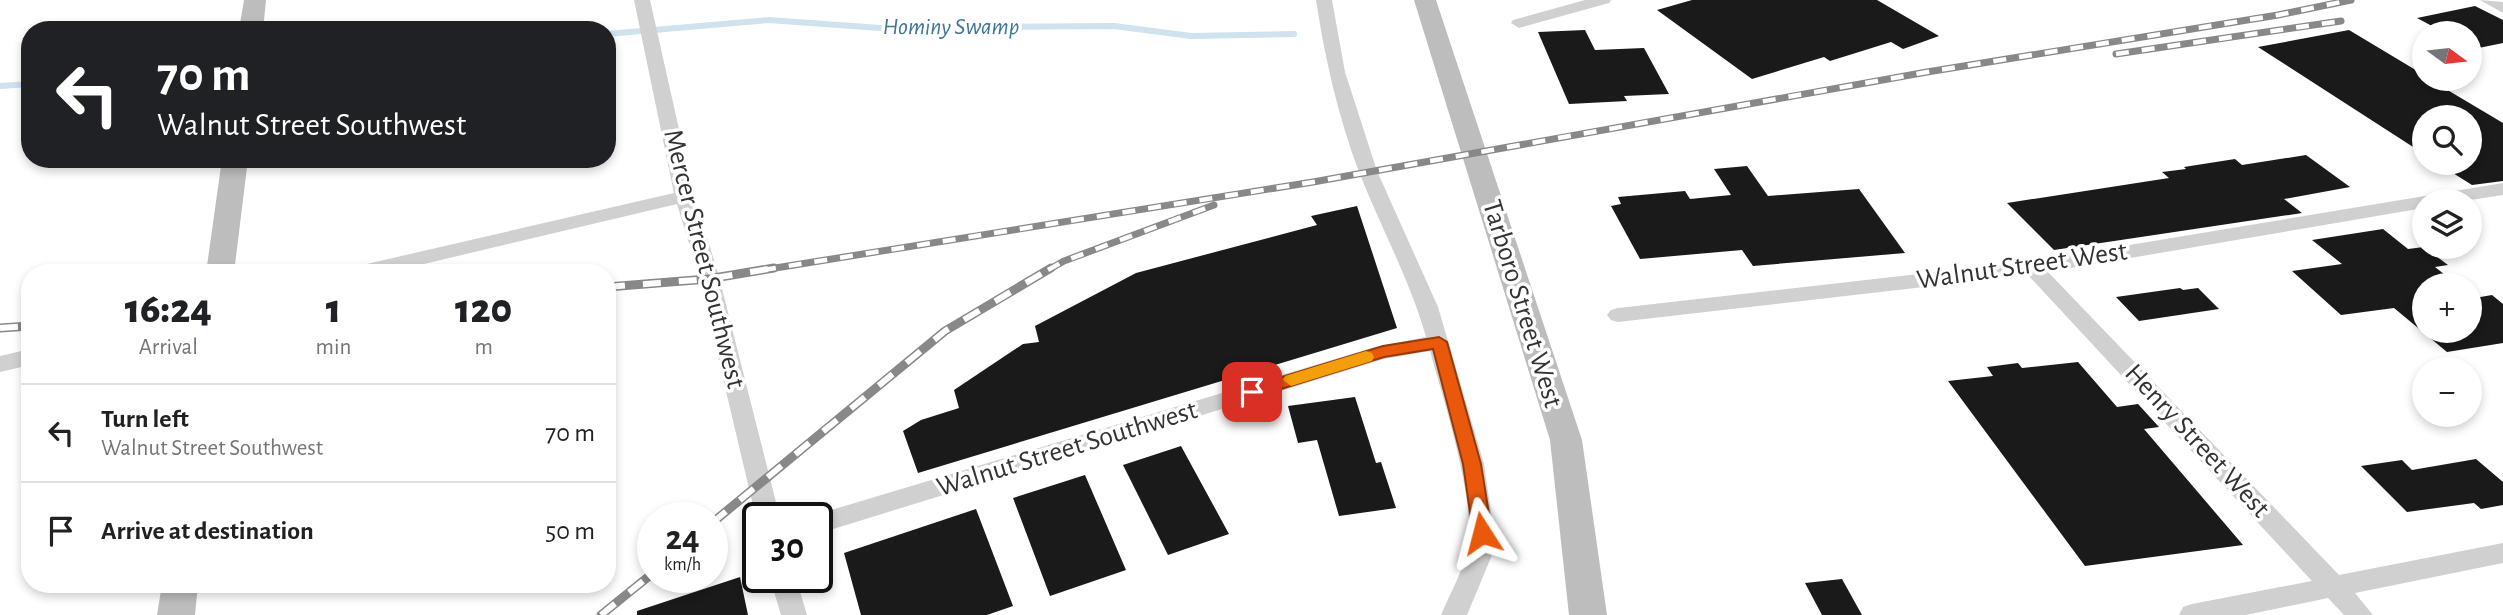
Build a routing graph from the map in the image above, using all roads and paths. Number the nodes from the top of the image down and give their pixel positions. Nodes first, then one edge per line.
1 (255, 0) edge
2 (642, 0) edge
3 (1324, 0) edge
4 (1424, 0) edge
5 (1603, 0) edge
6 (2488, 0) edge
7 (2503, 8) edge
8 (252, 21) edge
9 (1520, 23) dead end
10 (234, 168) edge
11 (2503, 188) edge
12 (2482, 192) edge
13 (684, 196) junction
14 (2412, 204) edge
15 (221, 264) edge
16 (396, 264) edge
17 (2033, 268) junction
18 (1618, 315) dead end
19 (1439, 342) junction
20 (21, 359) edge
21 (0, 364) edge
22 (764, 502) edge
23 (833, 519) edge
24 (2503, 552) edge
25 (2333, 586) junction
26 (179, 593) edge
27 (787, 593) edge
28 (176, 615) edge
29 (794, 615) edge
30 (1454, 615) edge
31 (1588, 615) edge
32 (2192, 615) edge
33 (2360, 615) edge

1 - 8 main road
2 - 13 street, Mercer Street Southwest
3 - 19 street
4 - 31 main road, Tarboro Street West
5 - 9 street
6 - 7 street
10 - 15 main road
11 - 12 street
13 - 16 street
13 - 22 street, Mercer Street Southwest
14 - 17 street, Walnut Street West
17 - 18 street, Walnut Street West
17 - 25 street, Henry Street West
19 - 23 street, Walnut Street Southwest
19 - 30 street
20 - 21 street
24 - 25 street
25 - 32 street
25 - 33 street, Henry Street West
26 - 28 main road
27 - 29 street

